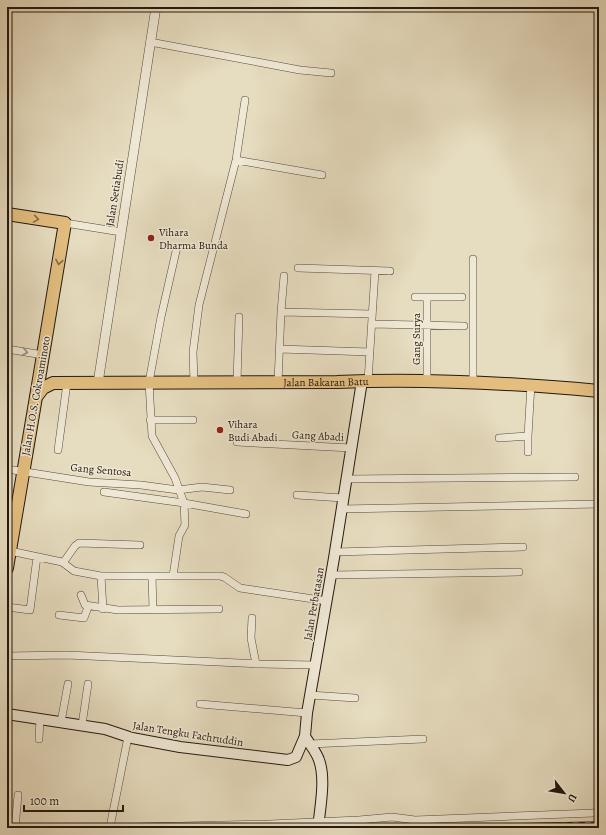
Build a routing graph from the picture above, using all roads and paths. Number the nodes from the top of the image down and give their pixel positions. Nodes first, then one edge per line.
1 (156, 7) edge
2 (150, 42) junction
3 (332, 73) dead end
4 (245, 100) dead end
5 (236, 160) junction
6 (322, 175) dead end
7 (7, 214) edge
8 (65, 223) junction
9 (121, 232) junction
10 (177, 247) dead end
11 (473, 259) dead end
12 (298, 268) dead end
13 (375, 271) junction
14 (390, 271) dead end
15 (284, 276) dead end
16 (415, 297) dead end
17 (427, 297) junction
18 (462, 297) dead end
19 (281, 312) junction
20 (372, 314) junction
21 (240, 317) dead end
22 (372, 324) junction
23 (427, 324) junction
24 (464, 326) dead end
25 (7, 349) edge
26 (280, 349) junction
27 (370, 352) junction
28 (42, 360) junction
29 (365, 381) junction
30 (426, 381) junction
31 (67, 382) junction
32 (149, 382) junction
33 (194, 382) junction
34 (237, 382) junction
35 (278, 382) junction
36 (473, 382) junction
37 (53, 383) junction
38 (98, 383) junction
39 (531, 384) junction
40 (599, 391) edge
41 (36, 397) junction
42 (150, 420) junction
43 (193, 420) dead end
44 (528, 436) junction
45 (499, 438) dead end
46 (237, 442) dead end
47 (351, 448) junction
48 (58, 450) dead end
49 (528, 452) dead end
50 (7, 469) edge
51 (23, 471) junction
52 (575, 477) dead end
53 (346, 479) junction
54 (178, 490) junction
55 (230, 490) dead end
56 (104, 492) dead end
57 (297, 495) dead end
58 (343, 498) junction
59 (184, 503) junction
60 (599, 504) edge
61 (341, 509) junction
62 (246, 514) dead end
63 (140, 544) dead end
64 (522, 547) dead end
65 (10, 551) junction
66 (335, 552) junction
67 (37, 557) junction
68 (63, 563) junction
69 (7, 568) edge
70 (519, 572) dead end
71 (331, 574) junction
72 (101, 576) junction
73 (152, 576) junction
74 (173, 576) junction
75 (80, 595) dead end
76 (327, 601) junction
77 (88, 607) junction
78 (7, 608) edge
79 (103, 609) junction
80 (219, 609) dead end
81 (153, 610) junction
82 (59, 615) dead end
83 (252, 618) dead end
84 (7, 656) edge
85 (256, 664) junction
86 (315, 665) junction
87 (68, 684) dead end
88 (88, 684) dead end
89 (310, 695) junction
90 (355, 698) dead end
91 (200, 704) dead end
92 (307, 713) junction
93 (7, 714) edge
94 (40, 719) junction
95 (61, 722) junction
96 (82, 725) junction
97 (128, 737) junction
98 (39, 739) dead end
99 (423, 739) dead end
100 (307, 740) junction
101 (18, 795) dead end
102 (599, 809) edge
103 (318, 825) edge
104 (110, 827) edge
105 (15, 828) edge
106 (92, 828) edge

1 - 2 street, Jalan Setiabudi
2 - 3 street
2 - 9 street, Jalan Setiabudi
4 - 5 street
5 - 6 street
5 - 33 street
7 -> 8 main road
8 - 9 street
8 -> 28 main road, Jalan H.O.S. Cokroaminoto
9 - 38 street, Jalan Setiabudi
10 - 32 street
11 - 36 street
12 - 13 street
13 - 14 street
13 - 20 street
15 - 19 street
16 - 17 street
17 - 18 street
17 - 23 street, Gang Surya
19 - 20 street
19 - 26 street
20 - 22 street
21 - 34 street
22 - 23 street
22 - 27 street
23 - 24 street
23 - 30 street, Gang Surya
25 -> 28 street
26 - 27 street
26 - 35 street
27 - 29 street
28 - 37 main road
28 - 41 main road, Jalan H.O.S. Cokroaminoto
29 - 30 main road, Jalan Bakaran Batu
29 - 35 main road, Jalan Bakaran Batu
29 - 47 main road, Jalan Perbatasan
30 - 36 main road, Jalan Bakaran Batu
31 - 37 main road, Jalan Bakaran Batu
31 - 38 main road, Jalan Bakaran Batu
31 - 48 street
32 - 33 main road, Jalan Bakaran Batu
32 - 38 main road, Jalan Bakaran Batu
32 - 42 street
33 - 34 main road, Jalan Bakaran Batu
34 - 35 main road, Jalan Bakaran Batu
36 - 39 main road, Jalan Bakaran Batu
37 - 41 main road
39 - 40 main road, Jalan Bakaran Batu
39 - 44 street
41 - 51 main road, Jalan H.O.S. Cokroaminoto
42 - 43 street
42 - 54 street
44 - 45 street
44 - 49 street
46 - 47 street, Gang Abadi
47 - 53 main road, Jalan Perbatasan
50 - 51 street, Gang Sentosa
51 - 54 street, Gang Sentosa
51 - 65 main road, Jalan H.O.S. Cokroaminoto
52 - 53 street
53 - 58 main road, Jalan Perbatasan
54 - 55 street, Gang Sentosa
54 - 59 street
56 - 59 street
57 - 58 street
58 - 61 main road, Jalan Perbatasan
59 - 62 street
59 - 74 street
60 - 61 street
61 - 66 main road, Jalan Perbatasan
63 - 68 street
64 - 66 street
65 - 67 street
65 - 69 main road, Jalan H.O.S. Cokroaminoto
66 - 71 main road, Jalan Perbatasan
67 - 68 street
67 - 78 street
68 - 72 street
70 - 71 street
71 - 76 main road, Jalan Perbatasan
72 - 73 street
72 - 79 street
73 - 74 street
73 - 81 street
74 - 76 street
75 - 77 street
76 - 86 main road, Jalan Perbatasan
77 - 79 street
77 - 82 street
79 - 81 street
80 - 81 street
83 - 85 street
84 - 85 street
85 - 86 street
86 - 89 main road, Jalan Perbatasan
87 - 95 street
88 - 96 street
89 - 90 street
89 - 92 main road, Jalan Perbatasan
91 - 92 street
92 - 100 main road, Jalan Perbatasan
93 - 94 main road, Jalan Tengku Fachruddin
94 - 95 main road, Jalan Tengku Fachruddin
94 - 98 street
95 - 96 main road, Jalan Tengku Fachruddin
96 - 97 main road, Jalan Tengku Fachruddin
97 - 100 main road, Jalan Tengku Fachruddin
97 - 104 street
99 - 100 street
100 - 103 main road
101 - 105 street
102 - 103 street
103 - 104 street
104 - 106 street

